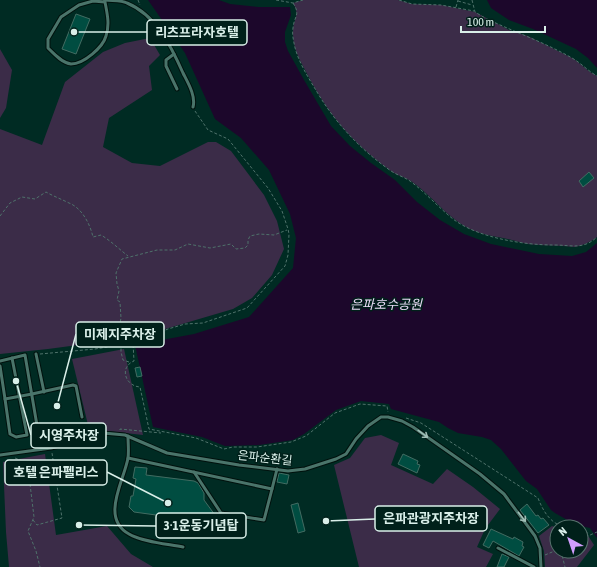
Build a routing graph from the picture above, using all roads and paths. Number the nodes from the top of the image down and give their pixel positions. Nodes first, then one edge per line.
1 (105, 0) edge
2 (276, 0) edge
3 (303, 0) edge
4 (399, 0) edge
5 (472, 0) edge
6 (458, 1) edge
7 (293, 2) junction
8 (472, 5) junction
9 (456, 8) junction
10 (474, 12) junction
11 (174, 54) junction
12 (597, 76) edge
13 (177, 89) dead end
14 (192, 107) joint
15 (0, 216) edge
16 (288, 230) junction
17 (597, 236) edge
18 (129, 257) junction
19 (133, 342) junction
20 (121, 345) junction
21 (50, 352) dead end
22 (36, 354) dead end
23 (12, 358) junction
24 (0, 361) edge
25 (130, 363) junction
26 (0, 366) edge
27 (44, 392) junction
28 (32, 394) junction
29 (20, 396) junction
30 (5, 399) junction
31 (388, 416) junction
32 (82, 417) dead end
33 (406, 418) dead end
34 (164, 433) junction
35 (120, 434) junction
36 (128, 436) junction
37 (51, 448) junction
38 (40, 449) junction
39 (0, 455) edge
40 (10, 455) dead end
41 (128, 458) junction
42 (277, 470) junction
43 (194, 472) junction
44 (272, 489) junction
45 (33, 519) junction
46 (550, 519) edge
47 (597, 532) edge
48 (590, 534) edge
49 (183, 547) dead end
50 (498, 548) dead end
51 (549, 554) edge
52 (541, 557) junction
53 (40, 567) edge
54 (534, 567) edge
55 (541, 567) edge

1 - 1 lane
1 - 11 lane
2 - 7 path
3 - 7 path
4 - 9 path
5 - 8 path
6 - 8 path
6 - 9 path
7 - 17 path
8 - 10 path
9 - 10 path
10 - 12 path
11 - 13 lane
11 - 14 lane
14 - 16 path
15 - 18 path
16 - 18 path
16 - 19 path
18 - 20 path
19 - 20 path
19 - 25 path
20 - 21 path
20 - 25 path
22 - 27 lane
23 - 24 lane
23 - 28 lane
23 - 29 lane
25 - 34 path
26 - 30 lane
27 - 28 lane
27 - 32 lane
28 - 29 lane
28 - 38 lane
29 - 30 lane
29 - 30 lane
31 - 34 path
31 - 42 lane, 은파순환길
31 -> 52 lane
33 - 46 path
34 - 35 path
35 - 36 lane, 은파순환길
35 - 37 lane, 은파순환길
36 - 41 lane
36 - 42 lane, 은파순환길
37 - 38 lane, 은파순환길
37 - 45 path
38 - 39 lane, 은파순환길
40 - 45 path
41 - 43 lane
41 - 49 lane
42 - 44 lane
43 - 44 lane
43 - 44 lane
45 - 53 path
47 - 48 path
50 - 54 lane
51 - 52 path
52 - 55 lane

